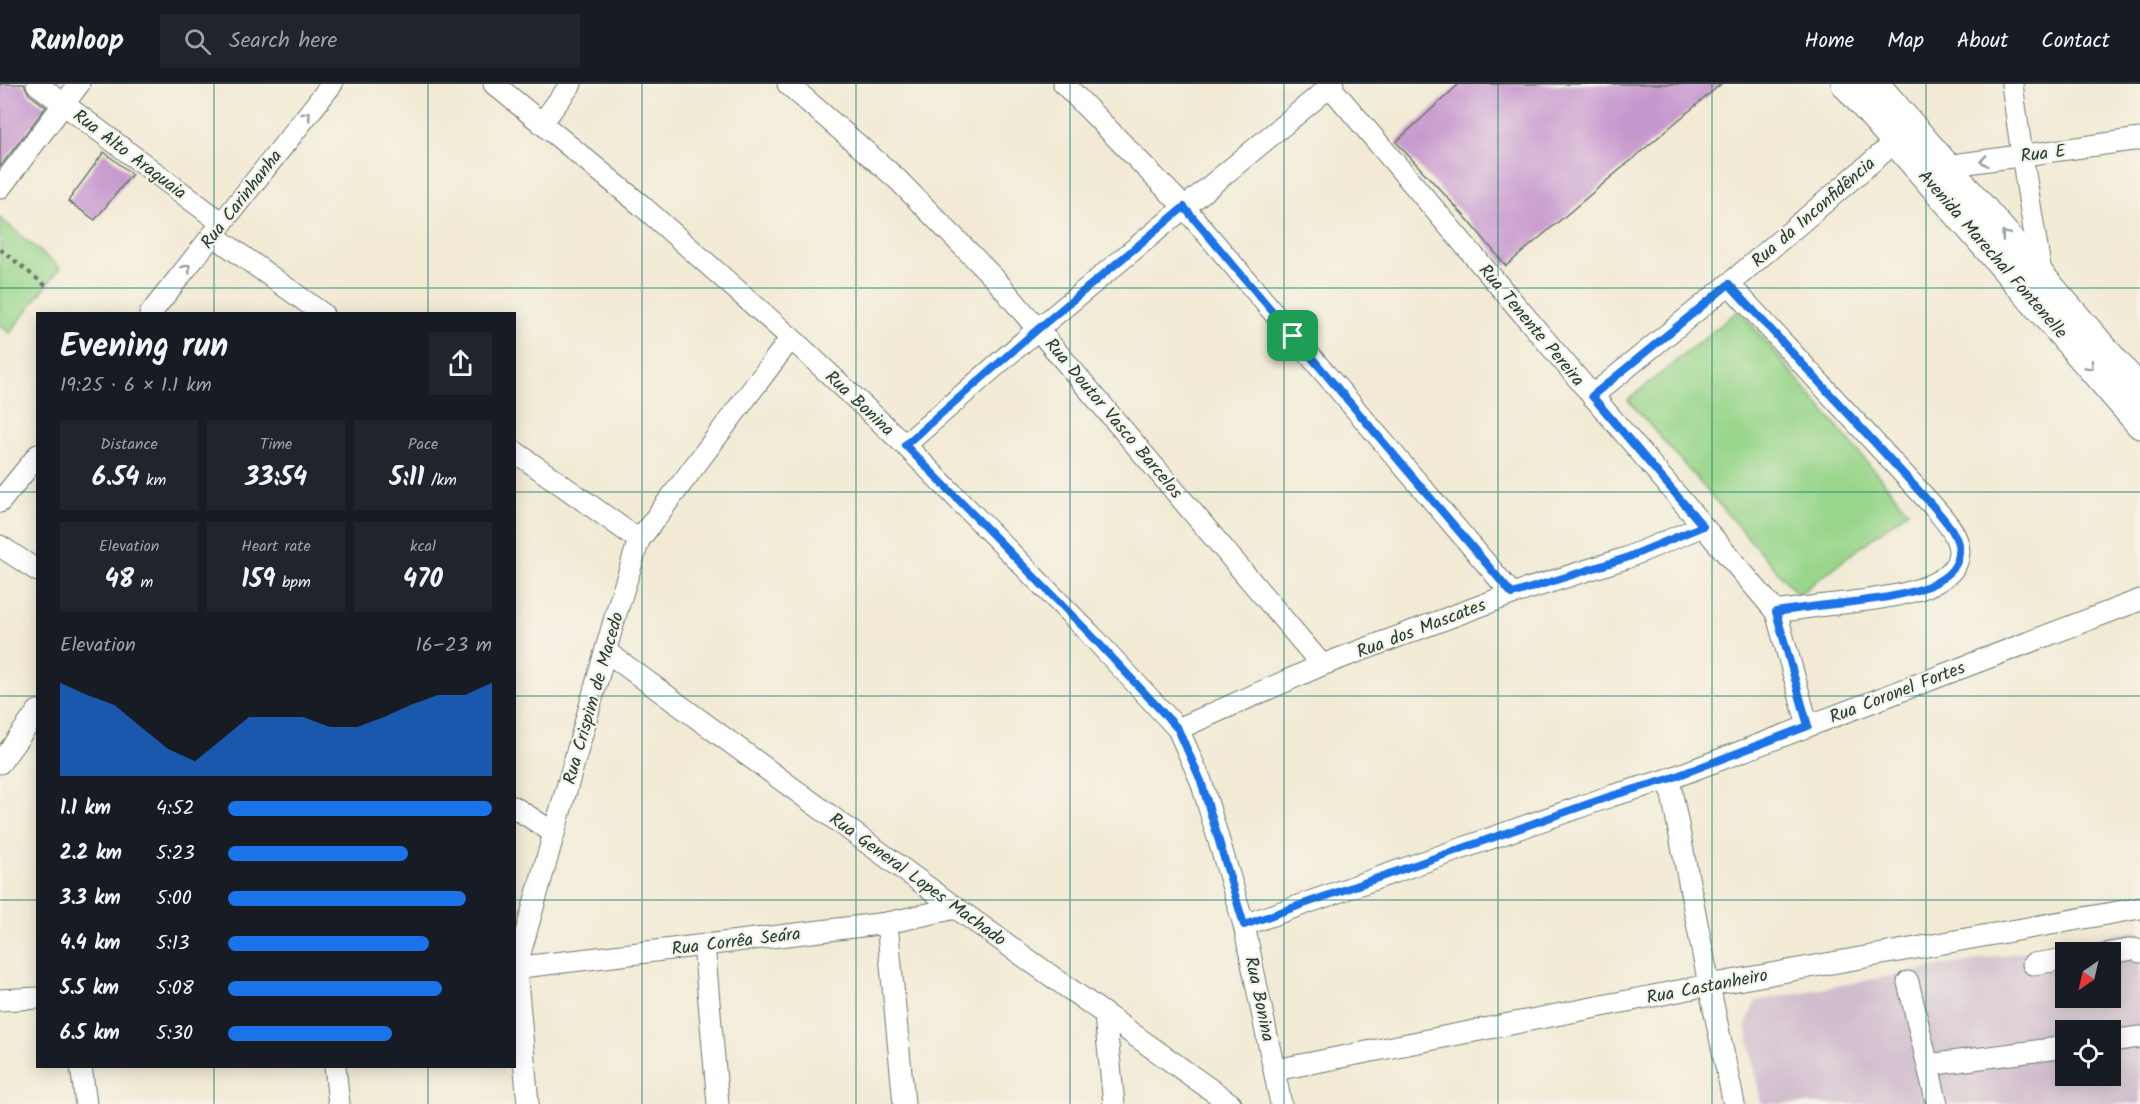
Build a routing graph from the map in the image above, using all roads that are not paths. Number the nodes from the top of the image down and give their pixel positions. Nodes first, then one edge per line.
1 (38, 84) edge
2 (79, 84) edge
3 (332, 84) edge
4 (494, 84) edge
5 (571, 84) edge
6 (788, 84) edge
7 (1064, 84) edge
8 (1845, 84) edge
9 (1876, 84) edge
10 (2012, 84) edge
11 (1330, 85) edge
12 (63, 104) junction
13 (542, 123) junction
14 (2140, 139) edge
15 (1895, 141) junction
16 (2022, 156) junction
17 (1946, 166) junction
18 (0, 188) edge
19 (1184, 207) junction
20 (218, 229) junction
21 (2042, 279) junction
22 (1729, 284) junction
23 (152, 312) edge
24 (321, 312) edge
25 (1038, 329) junction
26 (791, 338) junction
27 (2140, 390) edge
28 (1592, 396) junction
29 (2140, 425) edge
30 (905, 445) junction
31 (516, 452) edge
32 (36, 457) edge
33 (0, 502) edge
34 (1703, 526) junction
35 (639, 540) junction
36 (0, 546) edge
37 (36, 570) edge
38 (1512, 594) junction
39 (2140, 600) edge
40 (1776, 612) junction
41 (607, 652) junction
42 (1322, 665) junction
43 (36, 714) edge
44 (1808, 726) junction
45 (1178, 729) junction
46 (0, 764) edge
47 (1669, 779) junction
48 (516, 808) edge
49 (555, 833) junction
50 (956, 908) junction
51 (2140, 908) edge
52 (887, 923) junction
53 (1244, 925) junction
54 (704, 945) junction
55 (2121, 952) edge
56 (2140, 952) edge
57 (2055, 961) edge
58 (2033, 964) dead end
59 (516, 965) edge
60 (516, 968) edge
61 (516, 978) edge
62 (1908, 982) dead end
63 (1708, 985) junction
64 (36, 998) edge
65 (0, 1000) edge
66 (1105, 1016) junction
67 (2140, 1037) edge
68 (2121, 1040) edge
69 (2055, 1048) edge
70 (1928, 1065) junction
71 (81, 1068) edge
72 (335, 1068) edge
73 (1275, 1070) junction
74 (86, 1104) edge
75 (339, 1104) edge
76 (528, 1104) edge
77 (718, 1104) edge
78 (904, 1104) edge
79 (1114, 1104) edge
80 (1231, 1104) edge
81 (1281, 1104) edge
82 (1734, 1104) edge
83 (1937, 1104) edge

1 - 12 street, Rua Alto Araguaia
2 - 12 street
20 -> 3 street, Rua Carinhanha
4 - 13 street, Rua Bonina
5 - 13 street
6 - 25 street, Rua Doutor Vasco Barcelos
7 - 19 street
8 - 15 main road, Avenida Marechal Fontenelle
9 - 17 main road, Avenida Marechal Fontenelle
10 - 16 street
11 - 19 street
11 - 28 street, Rua Tenente Pereira
12 - 18 street
12 - 20 street, Rua Alto Araguaia
13 - 26 street, Rua Bonina
14 - 16 street, Rua E
15 - 22 street, Rua da Inconfidência
15 -> 29 main road, Avenida Marechal Fontenelle
16 -> 17 street, Rua E
16 - 21 street
21 -> 17 main road, Avenida Marechal Fontenelle
19 - 25 street
19 - 38 street
23 -> 20 street, Rua Carinhanha
20 - 24 street, Rua Alto Araguaia
21 - 27 main road, Avenida Marechal Fontenelle
22 - 28 street, Rua da Inconfidência
22 - 40 street
25 - 30 street
25 - 42 street, Rua Doutor Vasco Barcelos
26 - 30 street, Rua Bonina
26 - 35 street, Rua Crispim de Macedo
28 - 34 street, Rua Tenente Pereira
30 - 45 street, Rua Bonina
31 - 35 street
32 - 33 street
34 - 38 street, Rua dos Mascates
34 - 40 street, Rua Tenente Pereira
35 - 41 street, Rua Crispim de Macedo
36 - 37 street
38 - 42 street, Rua dos Mascates
39 - 44 street, Rua Coronel Fortes
40 - 44 street, Rua Tenente Pereira
41 - 49 street, Rua Crispim de Macedo
41 - 50 street, Rua General Lopes Machado
42 - 45 street, Rua dos Mascates
43 - 46 street
44 - 47 street, Rua Coronel Fortes
45 - 53 street, Rua Bonina
47 - 53 street, Rua Coronel Fortes
47 - 63 street
48 - 49 street
49 - 59 street, Rua Crispim de Macedo
50 - 52 street, Rua Corrêa Seára
50 - 66 street, Rua General Lopes Machado
51 - 63 street, Rua Castanheiro
52 - 54 street, Rua Corrêa Seára
52 - 78 street
53 - 73 street, Rua Bonina
54 - 60 street, Rua Corrêa Seára
54 - 77 street
55 - 56 street
57 - 58 street
61 - 76 street, Rua Crispim de Macedo
62 - 70 street
63 - 73 street, Rua Castanheiro
63 - 82 street
64 - 65 street
66 - 79 street
66 - 80 street, Rua General Lopes Machado
67 - 68 street
69 - 70 street
70 - 83 street
71 - 74 street
72 - 75 street
73 - 81 street, Rua Bonina

